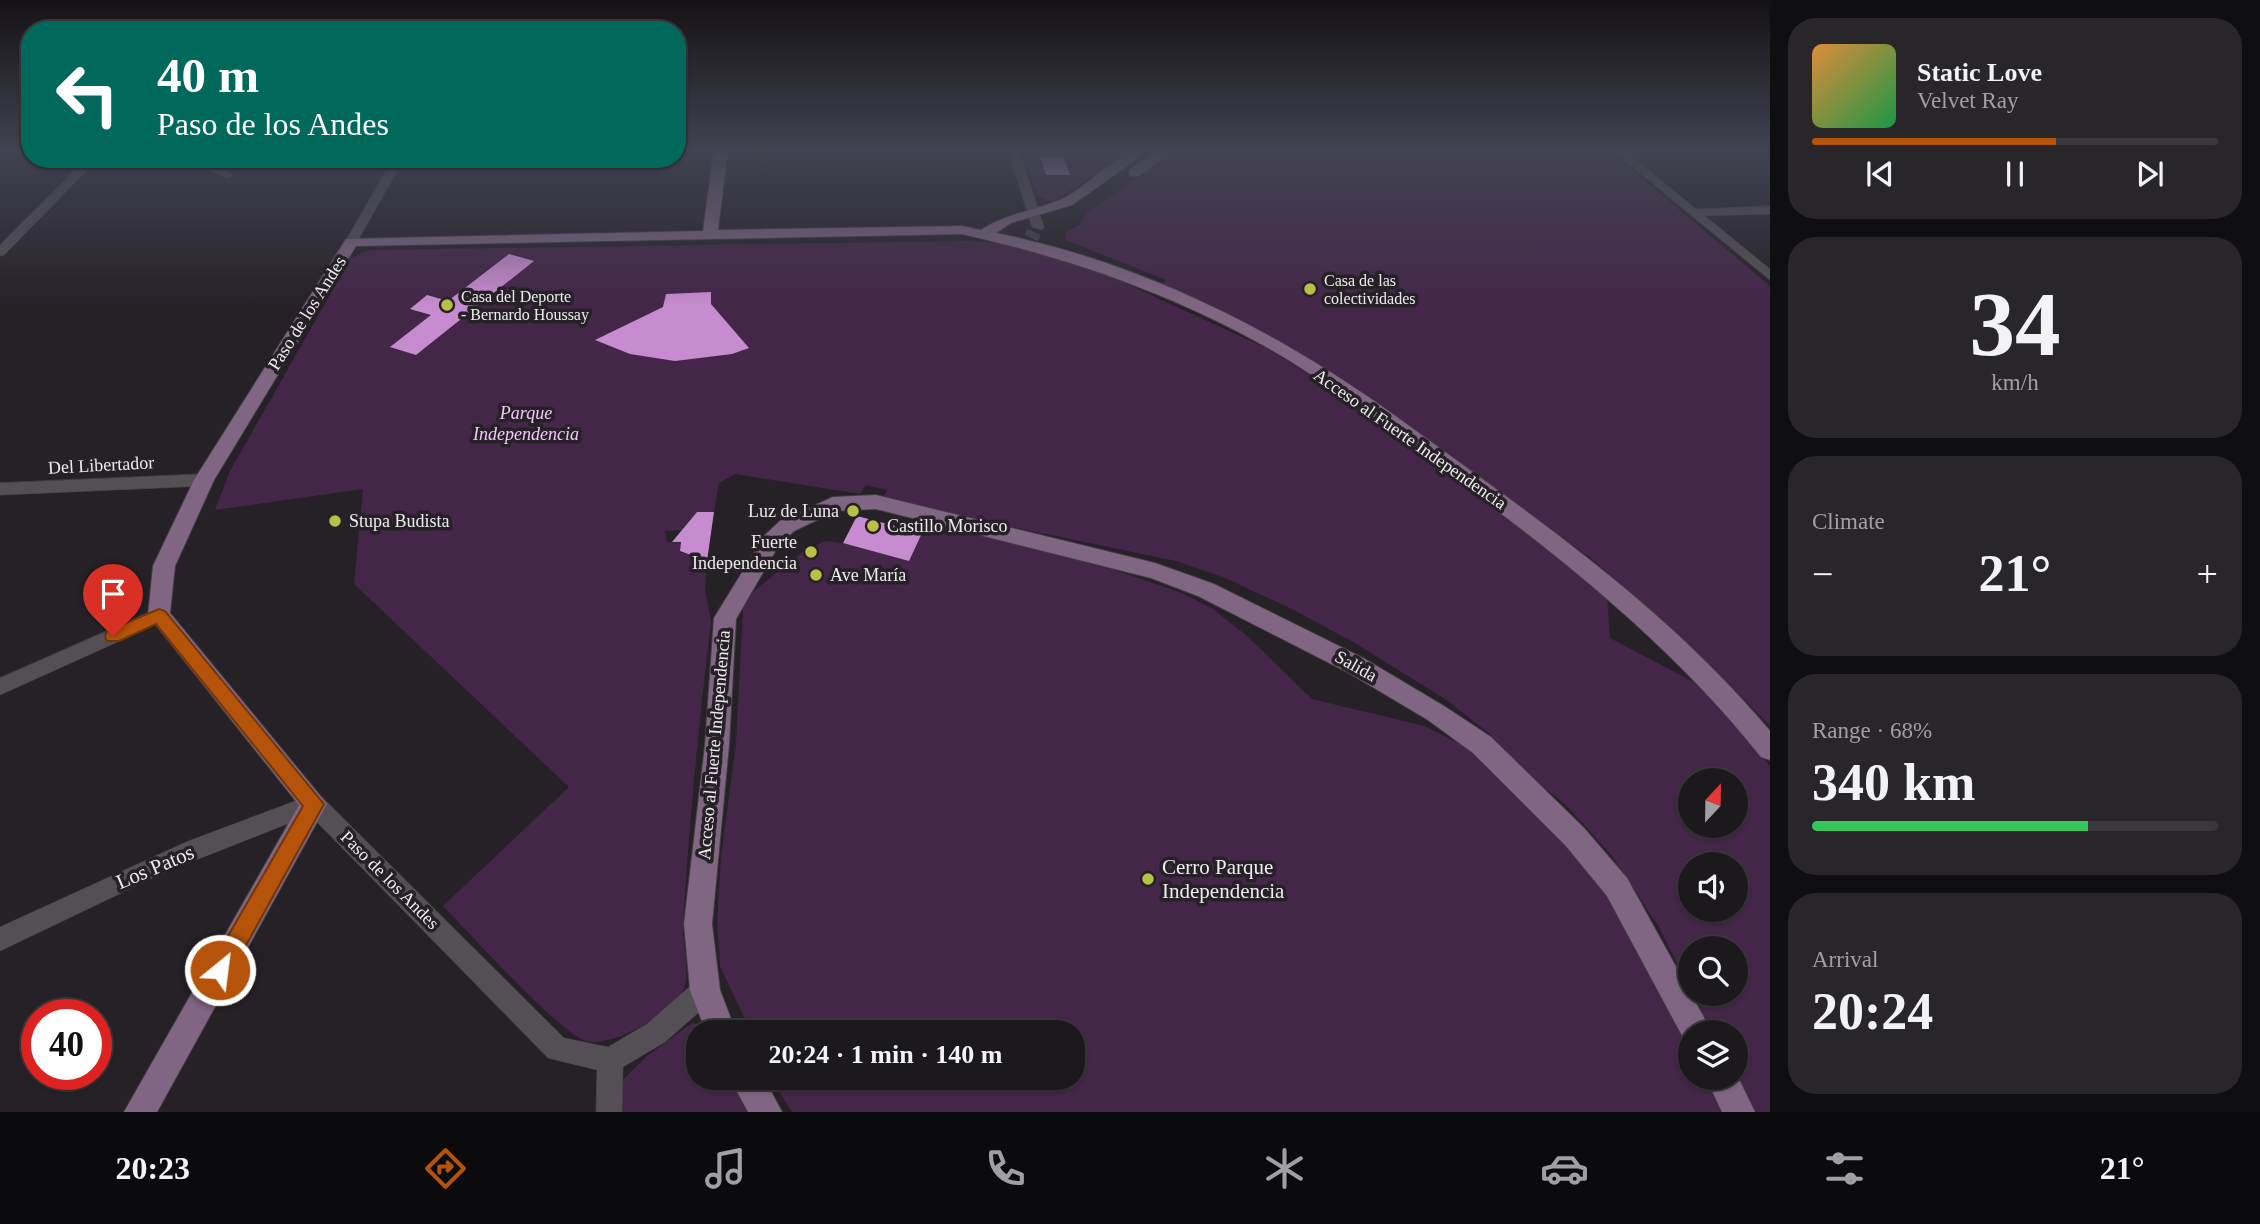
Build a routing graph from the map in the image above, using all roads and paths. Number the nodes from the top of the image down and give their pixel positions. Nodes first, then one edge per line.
1 (50, 202) edge
2 (374, 202) edge
3 (714, 202) edge
4 (1026, 202) edge
5 (1067, 202) edge
6 (1092, 202) edge
7 (1680, 202) edge
8 (1770, 210) edge
9 (1694, 213) junction
10 (1033, 231) junction
11 (710, 235) junction
12 (984, 235) junction
13 (351, 242) junction
14 (0, 252) edge
15 (1770, 276) edge
16 (204, 480) junction
17 (0, 489) edge
18 (876, 502) joint
19 (159, 615) junction
20 (0, 687) edge
21 (1770, 750) edge
22 (314, 804) junction
23 (0, 939) edge
24 (705, 990) junction
25 (716, 1020) edge
26 (1690, 1020) edge
27 (610, 1060) junction
28 (753, 1090) edge
29 (1728, 1090) edge
30 (140, 1112) edge
31 (609, 1112) edge
32 (765, 1112) edge
33 (1739, 1112) edge

1 - 14 street
2 - 13 street, Paso de los Andes
3 - 11 street
4 - 10 street
5 - 10 street
6 - 10 street
7 - 9 street
8 - 9 street
9 - 15 street
10 - 12 street, Acceso al Fuerte Independencia
10 - 12 street
10 - 21 street, Acceso al Fuerte Independencia
11 - 12 street, Acceso al Fuerte Independencia
11 - 13 street, Acceso al Fuerte Independencia
13 - 16 street, Paso de los Andes
16 - 17 street, Del Libertador
16 - 19 street, Paso de los Andes
18 - 24 street, Acceso al Fuerte Independencia
18 - 26 street, Salida
19 - 20 street
19 - 22 street, Paso de los Andes
22 - 23 street, Los Patos
22 - 27 street, Paso de los Andes
22 - 30 street
24 - 25 street, Acceso al Fuerte Independencia
24 - 27 street
27 - 31 street
28 - 32 street
29 - 33 street

